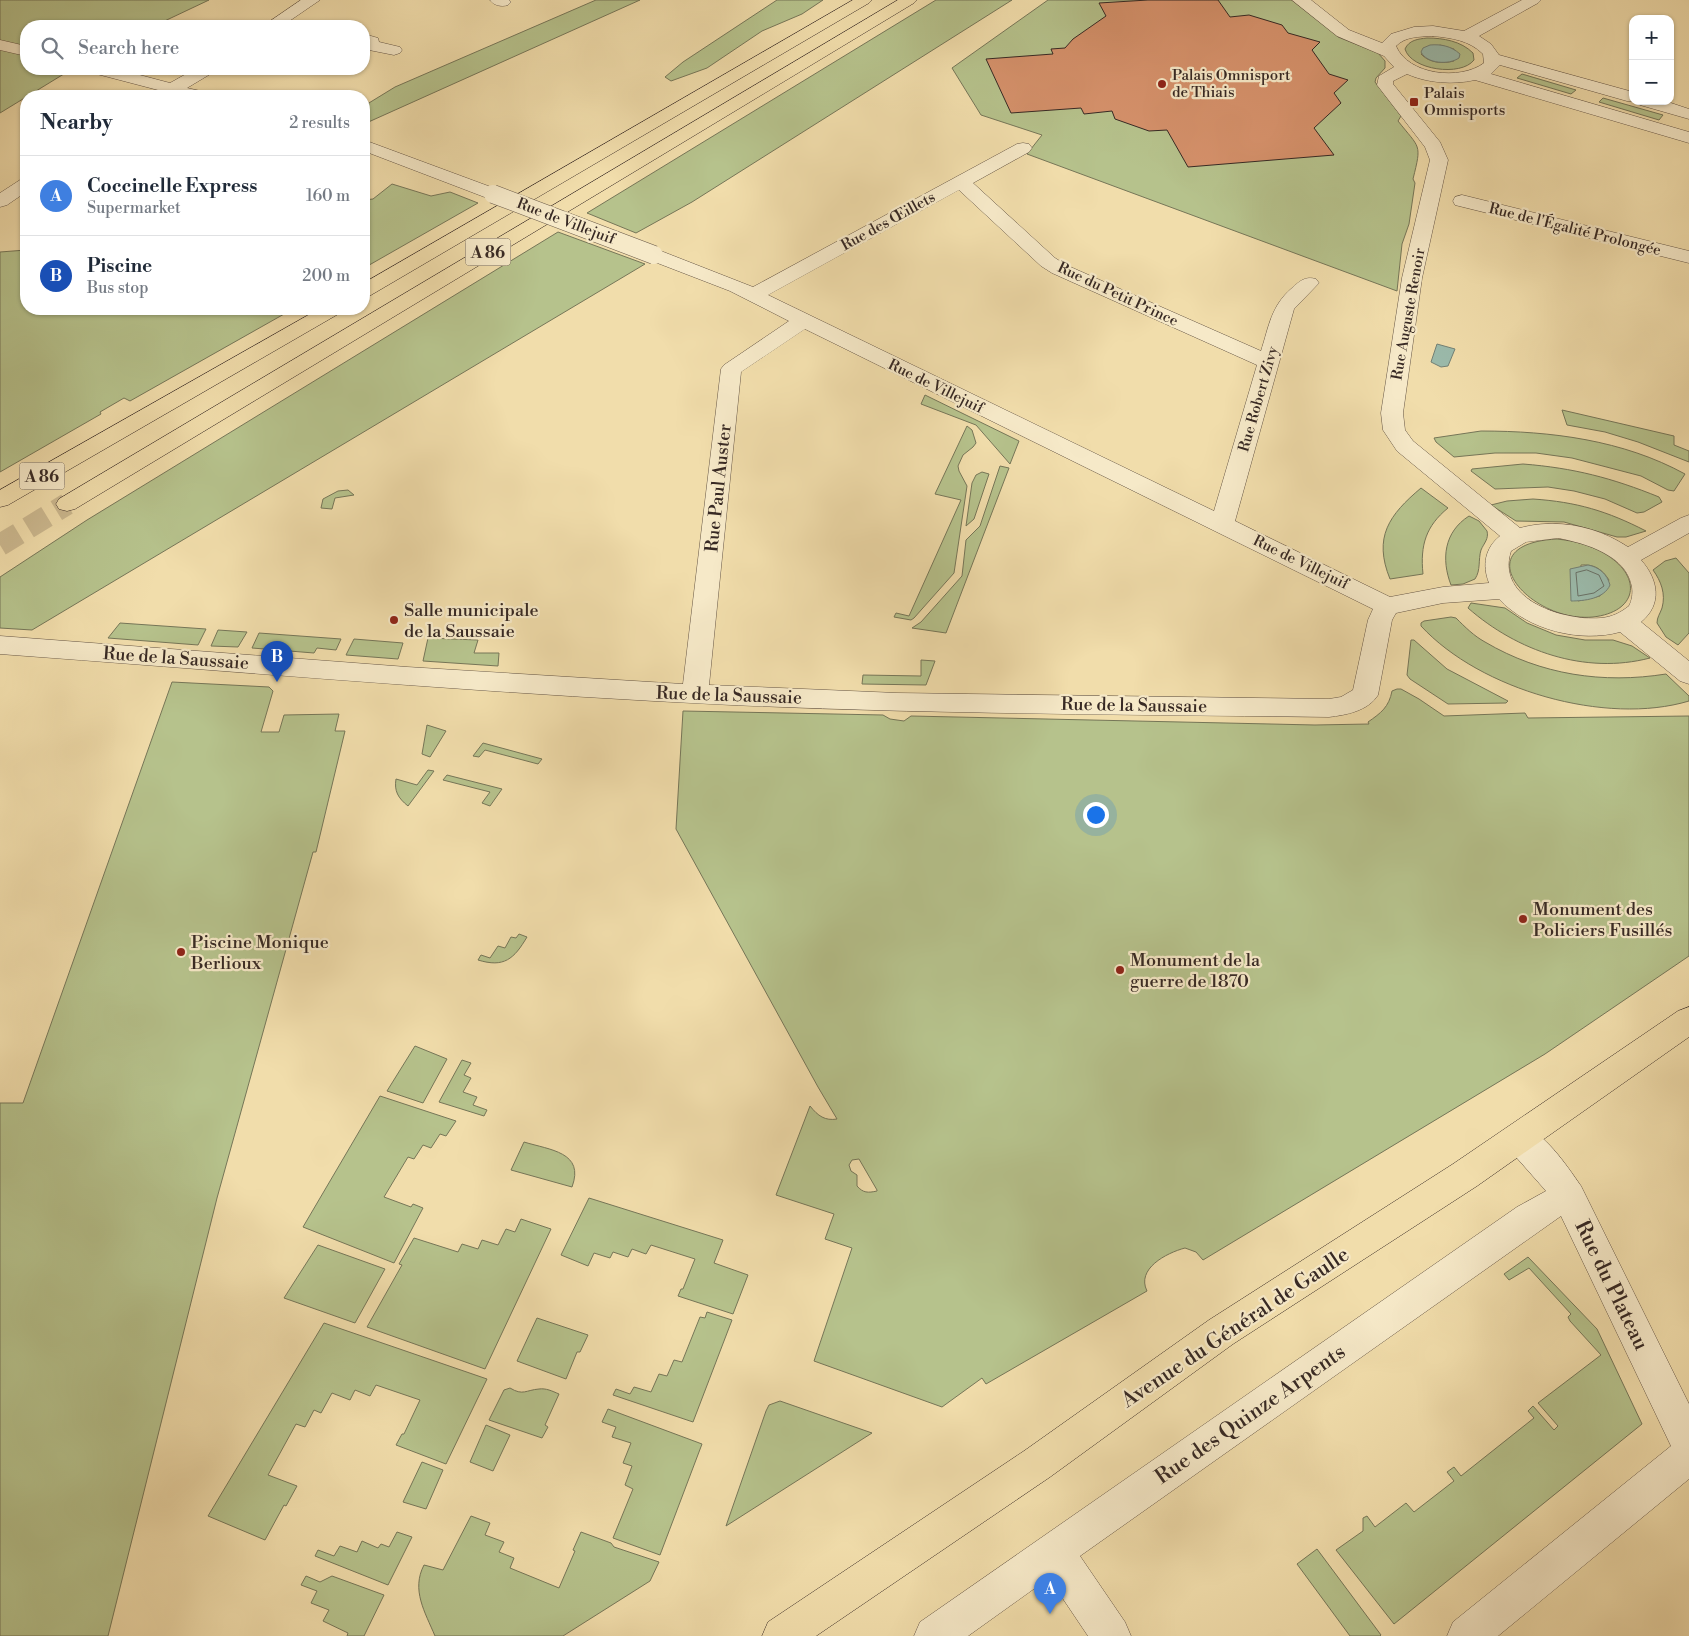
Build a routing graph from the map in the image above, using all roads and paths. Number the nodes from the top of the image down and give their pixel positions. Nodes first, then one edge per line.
1 (312, 0) edge
2 (864, 0) edge
3 (909, 0) edge
4 (1300, 0) edge
5 (1533, 0) edge
6 (282, 20) edge
7 (1466, 37) junction
8 (0, 45) edge
9 (370, 46) edge
10 (20, 50) edge
11 (394, 50) dead end
12 (1389, 52) junction
13 (1493, 58) junction
14 (1407, 68) junction
15 (117, 75) edge
16 (196, 75) edge
17 (1477, 75) junction
18 (159, 90) edge
19 (172, 90) edge
20 (1629, 96) edge
21 (1659, 105) edge
22 (1689, 114) edge
23 (1689, 138) edge
24 (370, 147) edge
25 (1023, 148) dead end
26 (961, 182) junction
27 (20, 188) edge
28 (1462, 200) dead end
29 (0, 201) edge
30 (1689, 256) edge
31 (1310, 283) dead end
32 (370, 288) edge
33 (753, 295) junction
34 (323, 315) edge
35 (804, 320) junction
36 (1268, 362) junction
37 (0, 500) edge
38 (67, 504) tunnel mouth
39 (1689, 523) edge
40 (1222, 525) junction
41 (1516, 537) junction
42 (1627, 558) junction
43 (1505, 590) junction
44 (1387, 606) junction
45 (1625, 622) junction
46 (0, 644) edge
47 (1689, 675) edge
48 (695, 694) junction
49 (1689, 1020) edge
50 (1519, 1138) junction
51 (1569, 1197) junction
52 (1689, 1443) edge
53 (1689, 1456) edge
54 (1054, 1551) junction
55 (782, 1636) edge
56 (934, 1636) edge
57 (1111, 1636) edge
58 (1467, 1636) edge

1 - 6 street
2 - 32 main road, A 86
3 - 38 main road, A 86
4 - 12 street
5 - 7 street
7 - 12 street
7 - 13 street
8 - 10 street
9 - 11 street
12 - 14 street
13 - 17 street
13 - 20 street
14 - 17 street
14 - 41 street, Rue Auguste Renoir
15 - 18 street
16 - 19 street
17 - 23 street
21 - 22 street
24 - 33 street, Rue de Villejuif, bridge
25 - 26 street, Rue des Œillets
26 - 33 street, Rue des Œillets
26 - 36 street, Rue du Petit Prince
27 - 29 street
28 - 30 street, Rue de l'Égalité Prolongée
31 - 36 street, Rue Robert Zivy
33 - 35 street, Rue de Villejuif
34 - 37 main road, A 86
35 - 40 street, Rue de Villejuif
35 - 48 street, Rue Paul Auster
36 - 40 street, Rue Robert Zivy
39 - 42 street
40 - 44 street, Rue de Villejuif
41 - 42 street
41 - 43 street
42 - 45 street
43 - 44 street
43 - 45 street
44 - 48 street, Rue de la Saussaie
45 - 47 street
46 - 48 street, Rue de la Saussaie
49 - 50 main road, Avenue du Général de Gaulle
50 - 51 street, Rue du Plateau
50 - 55 main road, Avenue du Général de Gaulle
51 - 52 street, Rue du Plateau
51 - 54 street, Rue des Quinze Arpents
53 - 58 street
54 - 56 street, Rue des Quinze Arpents
54 - 57 street

